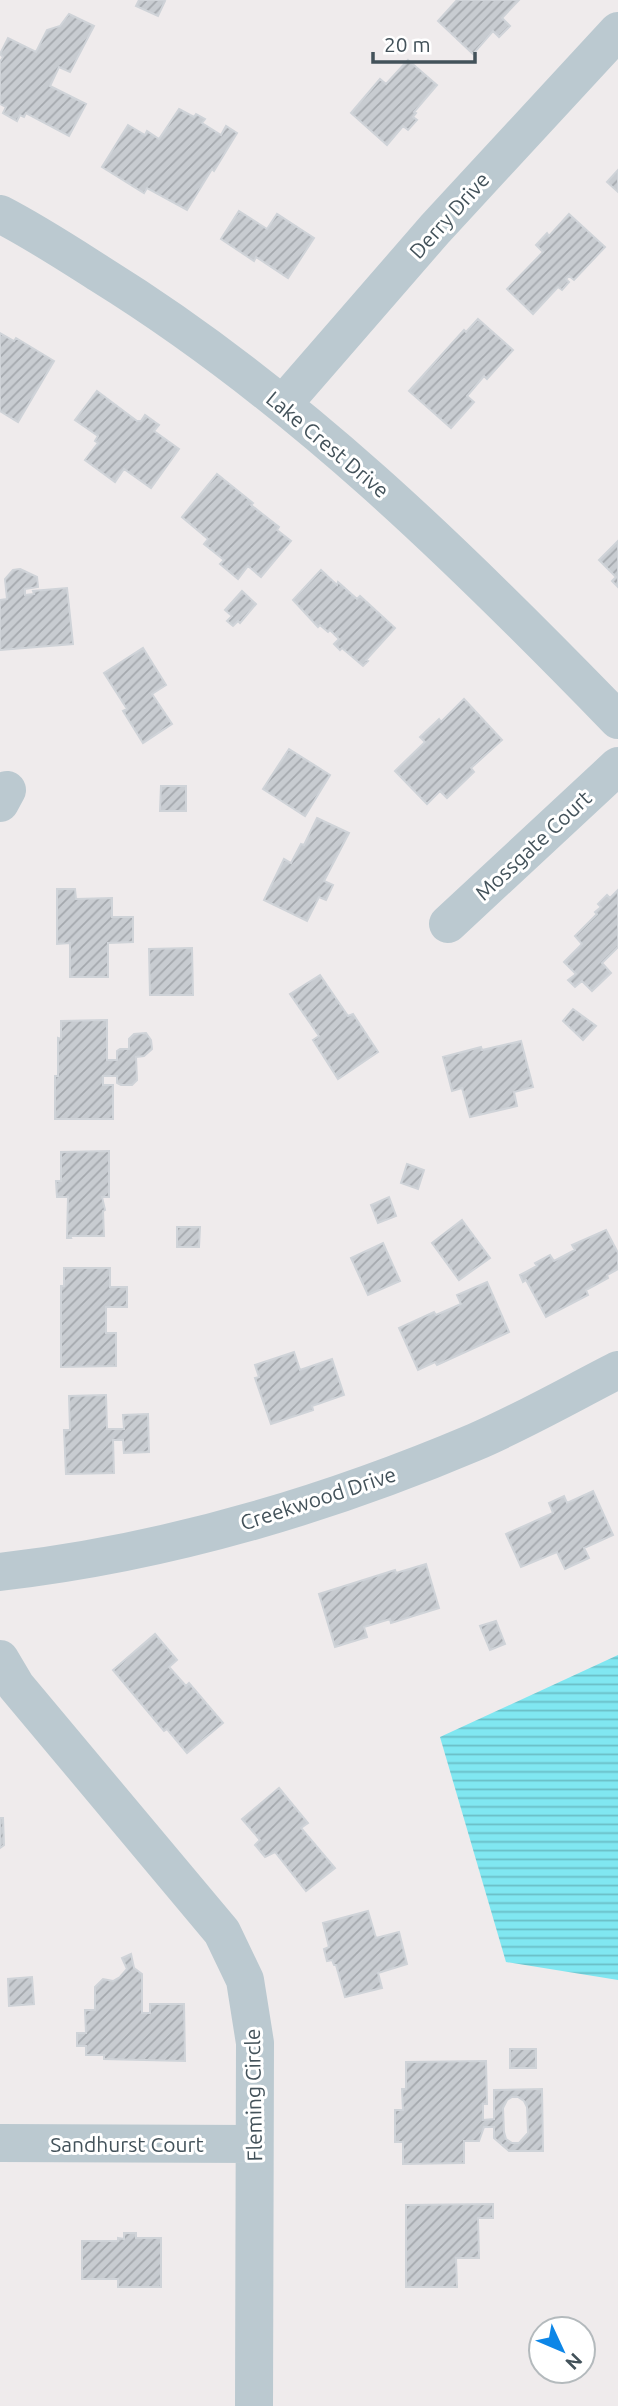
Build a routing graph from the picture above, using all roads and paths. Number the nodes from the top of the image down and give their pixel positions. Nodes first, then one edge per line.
1 (618, 30) edge
2 (0, 214) edge
3 (283, 404) junction
4 (618, 720) edge
5 (618, 766) edge
6 (448, 924) dead end
7 (618, 1370) edge
8 (0, 1572) edge
9 (0, 1659) edge
10 (0, 2143) edge
11 (254, 2144) junction
12 (254, 2406) edge

1 - 3 street, Derry Drive
2 - 3 street, Lake Crest Drive
3 - 4 street, Lake Crest Drive
5 - 6 street, Mossgate Court
7 - 8 street, Creekwood Drive
9 - 11 street, Fleming Circle
10 - 11 street, Sandhurst Court
11 - 12 street, Fleming Circle

